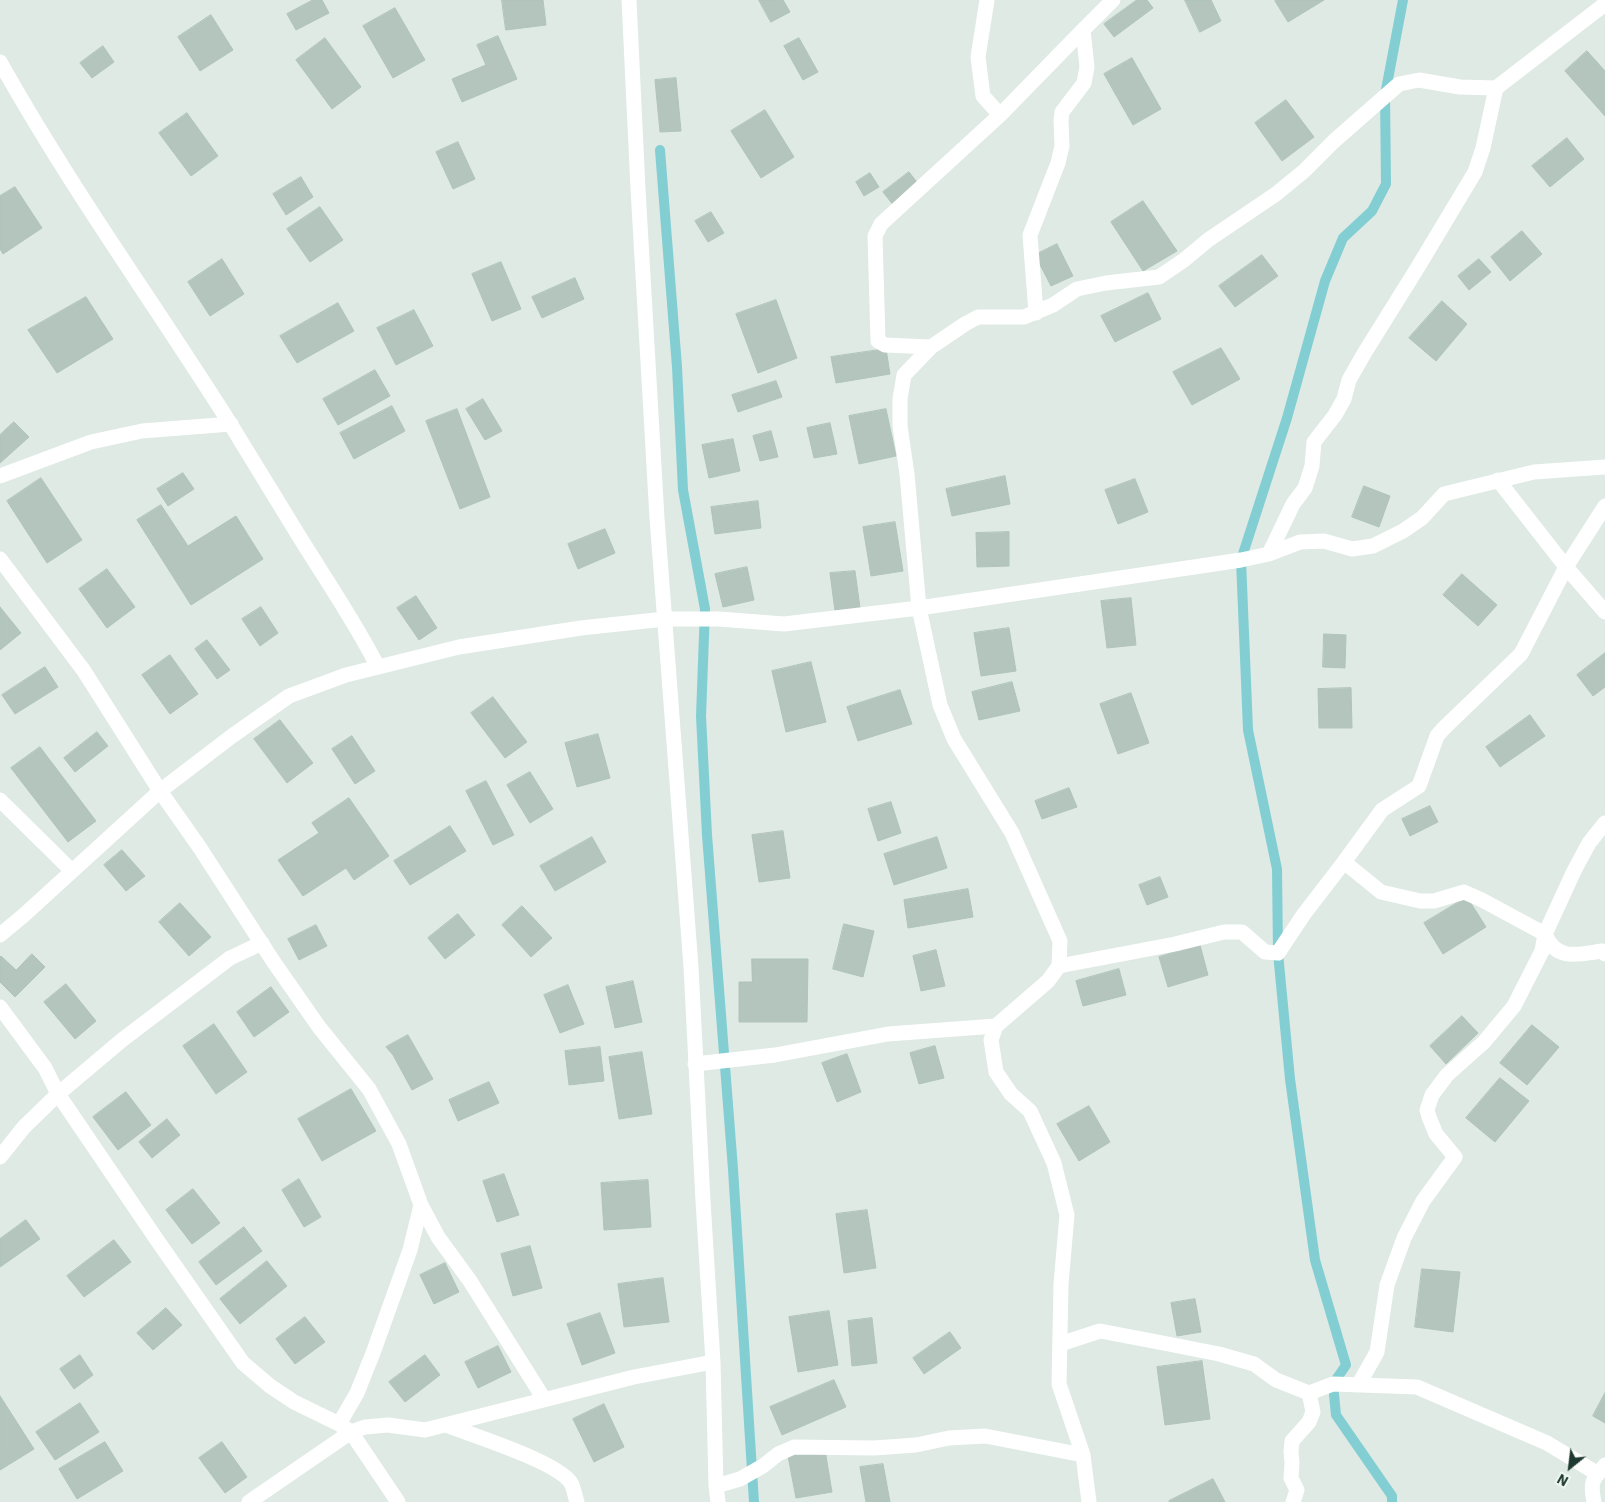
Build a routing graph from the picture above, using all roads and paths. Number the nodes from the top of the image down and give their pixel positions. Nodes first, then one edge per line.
1 (629, 0) edge
2 (987, 0) edge
3 (1113, 0) edge
4 (1605, 4) edge
5 (1083, 30) junction
6 (0, 62) edge
7 (1496, 88) junction
8 (1000, 115) junction
9 (1036, 313) junction
10 (931, 347) junction
11 (231, 424) junction
12 (1605, 467) edge
13 (0, 476) edge
14 (1498, 480) junction
15 (1605, 506) edge
16 (1269, 554) junction
17 (0, 559) edge
18 (1566, 567) junction
19 (919, 608) junction
20 (1605, 612) edge
21 (665, 619) junction
22 (378, 666) junction
23 (160, 791) junction
24 (0, 800) edge
25 (1605, 823) edge
26 (1344, 862) junction
27 (72, 871) junction
28 (1545, 934) junction
29 (0, 935) edge
30 (262, 943) junction
31 (1605, 954) edge
32 (1059, 966) junction
33 (0, 1007) edge
34 (996, 1026) junction
35 (695, 1064) junction
36 (58, 1094) junction
37 (0, 1157) edge
38 (421, 1205) junction
39 (1060, 1344) junction
40 (713, 1362) junction
41 (1359, 1384) junction
42 (1309, 1392) junction
43 (544, 1399) junction
44 (446, 1425) junction
45 (345, 1428) junction
46 (1083, 1455) junction
47 (1601, 1469) edge
48 (716, 1486) junction
49 (249, 1502) edge
50 (398, 1502) edge
51 (577, 1502) edge
52 (718, 1502) edge
53 (1088, 1502) edge
54 (1293, 1502) edge
55 (1594, 1502) edge

1 - 21 street
2 - 8 street
3 - 5 street
4 - 7 street
5 - 8 street
5 - 9 street
6 - 11 street
7 - 9 street
7 - 16 street
8 - 10 street
9 - 10 street
10 - 19 street
11 - 13 street
11 - 22 street
12 - 14 street
14 - 16 street
14 - 18 street
15 - 18 street
16 - 19 street
17 - 23 street
18 - 20 street
18 - 26 street
19 - 21 street
19 - 32 street
21 - 22 street
21 - 35 street
22 - 23 street
23 - 27 street
23 - 30 street
24 - 27 street
25 - 28 street
26 - 28 street
26 - 32 street
27 - 29 street
28 - 31 street
28 - 41 street
30 - 36 street
30 - 38 street
32 - 34 street
33 - 36 street
34 - 35 street
34 - 39 street
35 - 40 street
36 - 37 street
36 - 45 street
38 - 43 street
38 - 45 street
39 - 42 street
39 - 46 street
40 - 43 street
40 - 48 street
41 - 42 street
41 - 47 street
42 - 54 street
43 - 44 street
44 - 45 street
44 - 51 street
45 - 49 street
45 - 50 street
46 - 48 street
46 - 53 street
47 - 55 street
48 - 52 street

